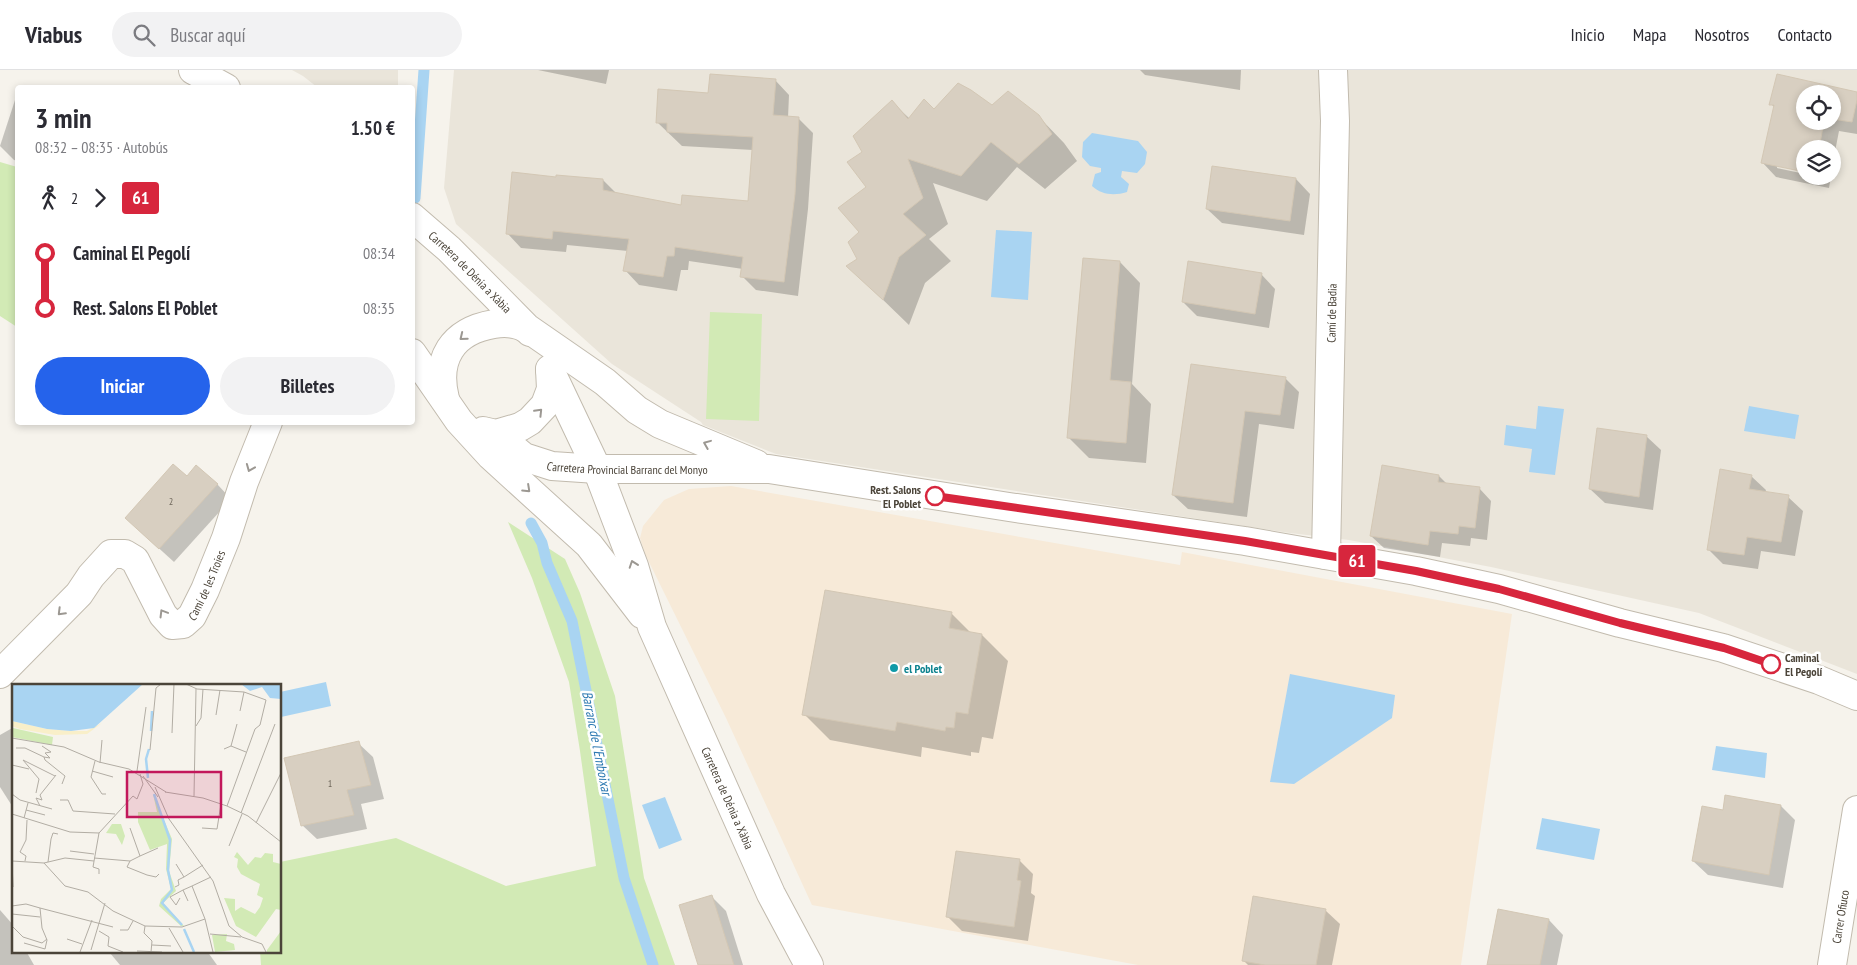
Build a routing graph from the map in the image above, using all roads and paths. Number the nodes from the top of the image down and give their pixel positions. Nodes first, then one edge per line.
1 (193, 70) edge
2 (1334, 70) edge
3 (220, 85) edge
4 (415, 220) edge
5 (526, 328) junction
6 (415, 357) edge
7 (550, 370) junction
8 (452, 410) junction
9 (267, 425) edge
10 (494, 445) junction
11 (596, 469) junction
12 (769, 469) junction
13 (1326, 555) junction
14 (652, 627) junction
15 (0, 674) edge
16 (1857, 696) edge
17 (1857, 810) edge
18 (809, 965) edge
19 (1832, 965) edge

1 - 3 street
2 - 13 street, Camí de Badia
4 - 5 street, Carretera de Dénia a Xàbia
5 - 7 street
5 -> 8 street
12 -> 5 street, Carretera Provincial Barranc del Monyo
6 - 8 street
10 -> 7 street
7 - 11 street, Carretera de Dénia a Xàbia
8 - 10 street
9 -> 15 street, Camí de les Troies
10 - 11 street, Carretera Provincial Barranc del Monyo
10 -> 14 street, Carretera de Dénia a Xàbia
11 - 12 street, Carretera Provincial Barranc del Monyo
14 -> 11 street, Carretera de Dénia a Xàbia
12 - 13 street, Carretera Provincial Barranc del Monyo
13 - 16 street, Carretera Provincial Barranc del Monyo
14 - 18 street, Carretera de Dénia a Xàbia
17 - 19 street, Carrer Ofiuco

